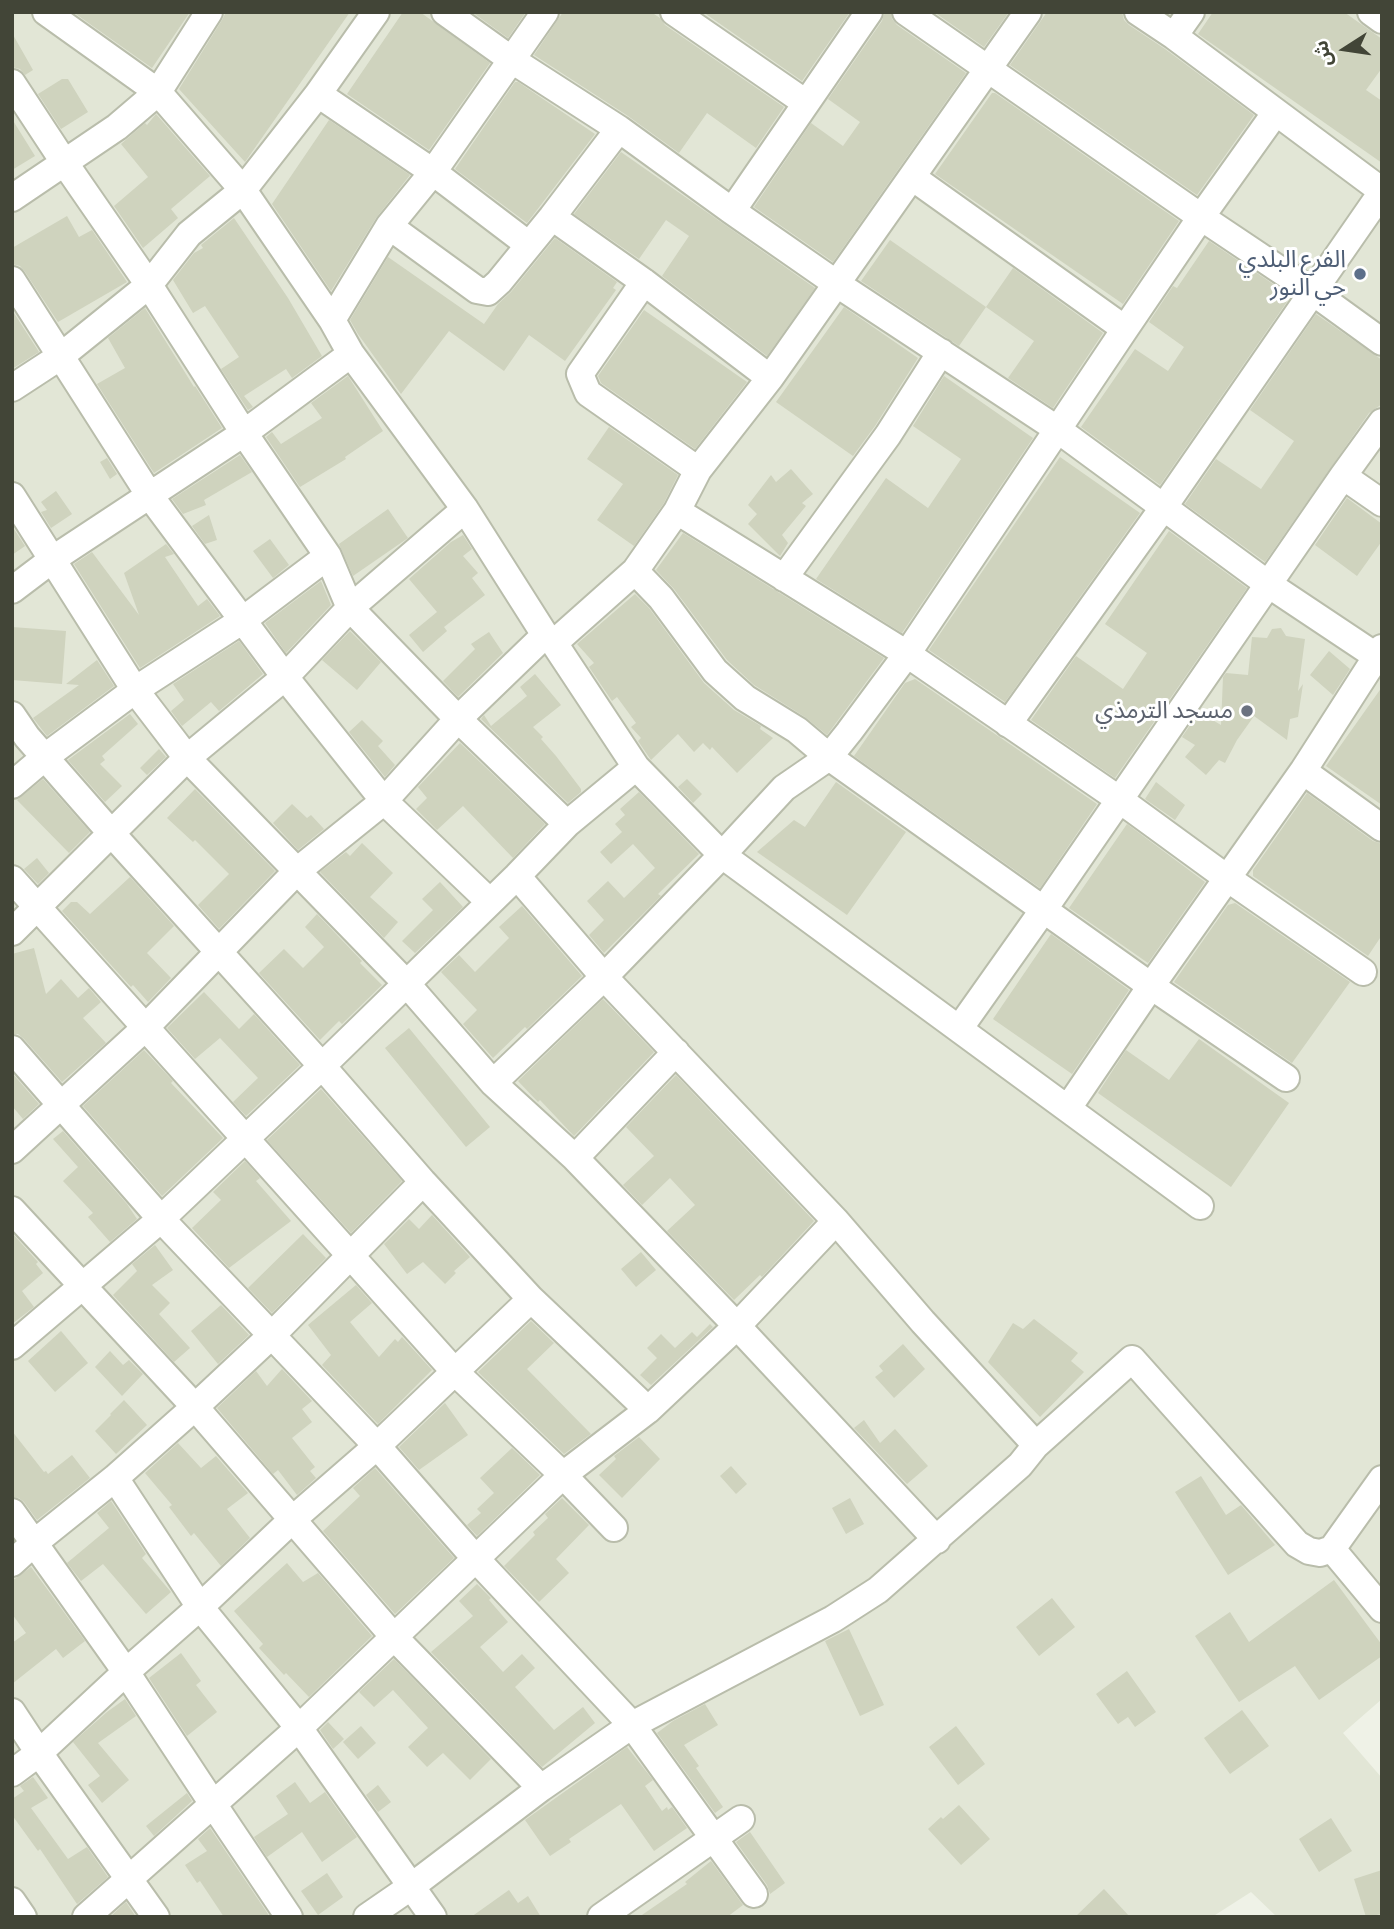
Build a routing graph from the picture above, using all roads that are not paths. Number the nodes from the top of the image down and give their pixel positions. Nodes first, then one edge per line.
1 (46, 12) edge
2 (209, 12) edge
3 (376, 12) edge
4 (445, 12) edge
5 (545, 12) edge
6 (674, 12) edge
7 (869, 12) edge
8 (906, 12) edge
9 (1028, 12) edge
10 (1138, 12) edge
11 (1191, 12) edge
12 (1371, 12) edge
13 (1382, 20) edge
14 (1174, 36) junction
15 (512, 60) junction
16 (989, 70) junction
17 (12, 83) edge
18 (158, 92) junction
19 (318, 94) junction
20 (806, 103) junction
21 (1276, 112) junction
22 (619, 129) junction
23 (64, 162) junction
24 (433, 172) junction
25 (912, 177) junction
26 (243, 190) junction
27 (1382, 192) edge
28 (12, 198) edge
29 (733, 211) junction
30 (552, 217) junction
31 (1201, 217) junction
32 (389, 226) junction
33 (529, 245) junction
34 (12, 280) edge
35 (644, 282) junction
36 (837, 284) junction
37 (149, 285) junction
38 (1313, 292) junction
39 (332, 320) junction
40 (1125, 329) junction
41 (1382, 342) edge
42 (941, 352) junction
43 (351, 354) junction
44 (61, 356) junction
45 (771, 378) junction
46 (12, 388) edge
47 (1382, 422) edge
48 (1057, 429) junction
49 (244, 433) junction
50 (698, 470) junction
51 (1343, 476) junction
52 (12, 496) edge
53 (150, 496) junction
54 (1382, 503) edge
55 (1163, 508) junction
56 (466, 509) junction
57 (677, 511) junction
58 (328, 556) junction
59 (53, 559) junction
60 (635, 571) junction
61 (785, 578) junction
62 (1268, 584) junction
63 (12, 590) edge
64 (350, 608) junction
65 (243, 620) junction
66 (550, 639) junction
67 (907, 654) junction
68 (1380, 654) edge
69 (285, 677) junction
70 (135, 690) junction
71 (12, 715) edge
72 (458, 719) junction
73 (1009, 724) junction
74 (45, 757) junction
75 (829, 757) junction
76 (187, 758) junction
77 (636, 767) junction
78 (1303, 771) junction
79 (12, 785) edge
80 (1120, 800) junction
81 (384, 801) junction
82 (567, 824) junction
83 (1382, 828) edge
84 (112, 834) junction
85 (722, 855) junction
86 (297, 871) junction
87 (517, 876) junction
88 (1227, 878) junction
89 (12, 879) edge
90 (490, 902) junction
91 (38, 906) junction
92 (1044, 909) junction
93 (12, 932) edge
94 (218, 952) junction
95 (1363, 972) dead end
96 (604, 977) junction
97 (406, 983) junction
98 (1151, 986) junction
99 (145, 1028) junction
100 (959, 1029) junction
101 (12, 1049) edge
102 (676, 1052) junction
103 (323, 1066) junction
104 (1286, 1078) dead end
105 (493, 1083) junction
106 (60, 1105) junction
107 (1068, 1108) junction
108 (246, 1139) junction
109 (12, 1150) edge
110 (575, 1158) junction
111 (423, 1182) junction
112 (1200, 1206) dead end
113 (12, 1210) edge
114 (162, 1219) junction
115 (836, 1221) junction
116 (350, 1256) junction
117 (83, 1287) junction
118 (531, 1299) junction
119 (737, 1326) junction
120 (272, 1335) junction
121 (12, 1346) edge
122 (456, 1373) junction
123 (195, 1407) junction
124 (648, 1410) junction
125 (1036, 1445) junction
126 (377, 1446) junction
127 (563, 1475) junction
128 (115, 1478) junction
129 (1382, 1479) edge
130 (12, 1512) edge
131 (293, 1519) junction
132 (614, 1528) dead end
133 (937, 1540) junction
134 (34, 1543) junction
135 (1332, 1549) junction
136 (475, 1558) junction
137 (12, 1563) edge
138 (200, 1606) junction
139 (1382, 1609) edge
140 (394, 1637) junction
141 (126, 1672) junction
142 (12, 1712) edge
143 (632, 1725) junction
144 (299, 1728) junction
145 (39, 1753) junction
146 (12, 1773) edge
147 (541, 1788) junction
148 (213, 1804) junction
149 (741, 1819) dead end
150 (712, 1839) junction
151 (129, 1879) junction
152 (412, 1886) junction
153 (754, 1894) dead end
154 (12, 1901) edge
155 (23, 1917) edge
156 (86, 1917) edge
157 (156, 1917) edge
158 (289, 1917) edge
159 (367, 1917) edge
160 (433, 1917) edge
161 (601, 1917) edge

1 - 18 street
2 - 18 street
3 - 19 street
4 - 15 street
5 - 15 street
6 - 20 street
7 - 20 street
8 - 16 street
9 - 16 street
10 - 14 street
11 - 14 street
12 - 13 street
14 - 21 street
15 - 22 street
15 - 24 street
16 - 25 street
16 - 31 street
17 - 23 street
18 - 23 street
18 - 26 street
19 - 24 street
19 - 26 street
20 - 29 street
21 - 27 street
21 - 31 street
22 - 29 street
22 - 30 street
23 - 28 street
23 - 37 street
24 - 32 street
24 - 33 street
25 - 36 street
25 - 40 street
26 - 37 street
26 - 39 street
27 - 38 street
29 - 36 street
30 - 33 street
30 - 35 street
31 - 38 street
31 - 40 street
32 - 33 street
32 - 39 street
34 - 44 street
35 - 45 street
35 - 50 street
36 - 42 street
36 - 45 street
37 - 44 street
37 - 49 street
38 - 41 street
38 - 55 street
39 - 43 street
40 - 48 street
42 - 48 street
42 - 61 street
43 - 49 street
43 - 56 street
44 - 46 street
44 - 53 street
45 - 50 street
47 - 51 street
48 - 55 street
48 - 67 street
49 - 53 street
49 - 58 street
50 - 57 street
51 - 54 street
51 - 62 street
52 - 59 street
53 - 59 street
53 - 65 street
55 - 62 street
55 - 73 street
56 - 64 street
56 - 66 street
57 - 60 street
57 - 61 street
58 - 64 street
58 - 65 street
59 - 63 street
59 - 70 street
60 - 66 street
60 - 75 street
61 - 67 street
62 - 68 street
62 - 80 street
64 - 69 street
64 - 72 street
65 - 69 street
65 - 70 street
66 - 72 street
66 - 77 street
67 - 73 street
67 - 75 street
68 - 78 street
69 - 76 street
69 - 81 street
70 - 74 street
70 - 76 street
71 - 74 street
72 - 81 street
72 - 82 street
73 - 80 street
74 - 79 street
74 - 84 street
75 - 85 street
75 - 92 street
76 - 84 street
76 - 86 street
77 - 82 street
77 - 85 street
78 - 83 street
78 - 88 street
80 - 88 street
80 - 92 street
81 - 86 street
81 - 90 street
82 - 87 street
84 - 91 street
84 - 94 street
85 - 96 street
85 - 100 street
86 - 94 street
86 - 97 street
87 - 90 street
87 - 96 street
88 - 95 street
88 - 98 street
89 - 91 street
90 - 97 street
91 - 93 street
91 - 99 street
92 - 98 street
92 - 100 street
94 - 99 street
94 - 103 street
96 - 102 street
96 - 105 street
97 - 103 street
97 - 105 street
98 - 104 street
98 - 107 street
99 - 106 street
99 - 108 street
100 - 107 street
101 - 106 street
102 - 110 street
102 - 115 street
103 - 108 street
103 - 111 street
105 - 110 street
106 - 109 street
106 - 114 street
107 - 112 street
108 - 114 street
108 - 116 street
110 - 119 street
111 - 116 street
111 - 118 street
113 - 117 street
114 - 117 street
114 - 120 street
115 - 119 street
115 - 125 street
116 - 120 street
116 - 122 street
117 - 121 street
117 - 123 street
118 - 122 street
118 - 124 street
119 - 124 street
119 - 133 street
120 - 123 street
120 - 126 street
122 - 126 street
122 - 127 street
123 - 128 street
123 - 131 street
124 - 127 street
125 - 133 street
125 - 135 street
126 - 131 street
126 - 136 street
127 - 132 street
127 - 136 street
128 - 134 street
128 - 138 street
129 - 135 street
130 - 134 street
131 - 138 street
131 - 140 street
133 - 143 street
134 - 137 street
134 - 141 street
135 - 139 street
136 - 140 street
136 - 143 street
138 - 141 street
138 - 144 street
140 - 144 street
140 - 147 street
141 - 145 street
141 - 148 street
142 - 145 street
143 - 147 street
143 - 150 street
144 - 148 street
144 - 152 street
145 - 146 street
145 - 151 street
147 - 152 street
148 - 151 street
148 - 158 street
149 - 150 street
150 - 153 street
150 - 161 street
151 - 156 street
151 - 157 street
152 - 159 street
152 - 160 street
154 - 155 street

